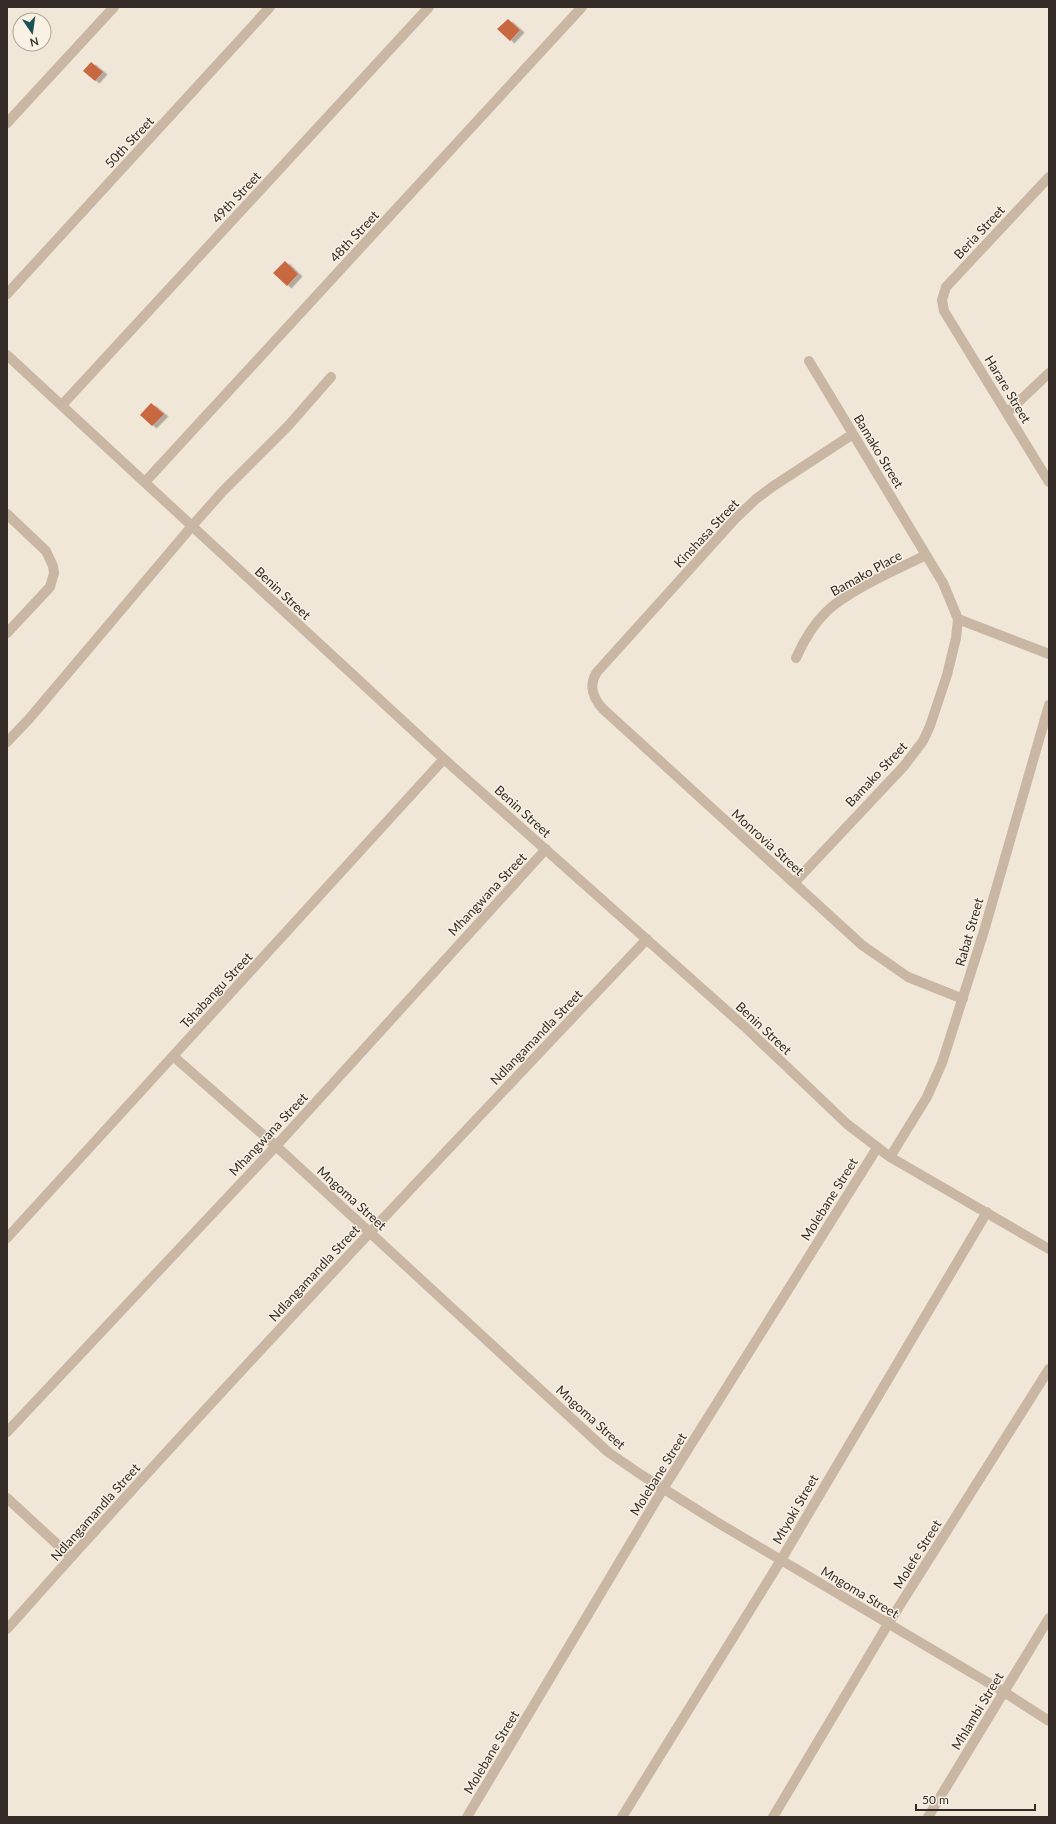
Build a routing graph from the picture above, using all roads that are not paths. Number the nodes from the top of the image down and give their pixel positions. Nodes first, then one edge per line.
1 (114, 7) edge
2 (270, 7) edge
3 (429, 7) edge
4 (582, 7) edge
5 (7, 123) edge
6 (1049, 177) edge
7 (7, 294) edge
8 (944, 311) joint
9 (7, 355) edge
10 (809, 361) dead end
11 (1049, 373) edge
12 (331, 377) dead end
13 (62, 405) junction
14 (1008, 412) junction
15 (853, 434) junction
16 (145, 482) junction
17 (1049, 482) edge
18 (7, 514) edge
19 (192, 526) junction
20 (926, 555) junction
21 (958, 619) junction
22 (7, 633) edge
23 (1049, 654) edge
24 (796, 658) dead end
25 (597, 672) joint
26 (1049, 705) edge
27 (7, 742) edge
28 (444, 759) junction
29 (546, 849) junction
30 (794, 884) junction
31 (647, 939) junction
32 (963, 999) junction
33 (173, 1056) junction
34 (276, 1146) junction
35 (877, 1148) junction
36 (890, 1157) junction
37 (987, 1212) junction
38 (370, 1232) junction
39 (7, 1238) edge
40 (1049, 1248) edge
41 (1049, 1369) edge
42 (7, 1432) edge
43 (663, 1489) junction
44 (7, 1498) edge
45 (71, 1558) junction
46 (781, 1560) junction
47 (1049, 1618) edge
48 (888, 1624) junction
49 (7, 1630) edge
50 (1004, 1692) junction
51 (1049, 1721) edge
52 (467, 1817) edge
53 (622, 1817) edge
54 (773, 1817) edge
55 (928, 1817) edge

1 - 5 street
2 - 7 street, 50th Street
3 - 13 street, 49th Street
4 - 16 street, 48th Street
6 - 8 street, Beria Street
8 - 14 street, Harare Street
9 - 13 street, Benin Street
10 - 15 street, Bamako Street
11 - 14 street
12 - 19 street
13 - 16 street, Benin Street
14 - 17 street, Harare Street
15 - 20 street, Bamako Street
15 - 25 street, Kinshasa Street
16 - 19 street, Benin Street
18 - 22 street
19 - 27 street
19 - 28 street, Benin Street
20 - 21 street, Bamako Street
20 - 24 street, Bamako Place
21 - 23 street
21 - 30 street, Bamako Street
25 - 30 street, Monrovia Street
26 - 32 street, Rabat Street
28 - 29 street, Benin Street
28 - 33 street, Tshabangu Street
29 - 31 street, Benin Street
29 - 34 street, Mhangwana Street
30 - 32 street, Monrovia Street
31 - 35 street, Benin Street
31 - 38 street, Ndlangamandla Street
32 - 36 street, Rabat Street
33 - 34 street, Mngoma Street
33 - 39 street, Tshabangu Street
34 - 38 street, Mngoma Street
34 - 42 street, Mhangwana Street
35 - 36 street, Benin Street
35 - 43 street, Molebane Street
36 - 37 street, Benin Street
37 - 40 street, Benin Street
37 - 46 street, Mtyoki Street
38 - 43 street, Mngoma Street
38 - 45 street, Ndlangamandla Street
41 - 48 street, Molefe Street
43 - 46 street, Mngoma Street
43 - 52 street, Molebane Street
44 - 45 street
45 - 49 street, Ndlangamandla Street
46 - 48 street, Mngoma Street
46 - 53 street, Mtyoki Street
47 - 50 street, Mhlambi Street
48 - 50 street, Mngoma Street
48 - 54 street, Molefe Street
50 - 51 street, Mngoma Street
50 - 55 street, Mhlambi Street

